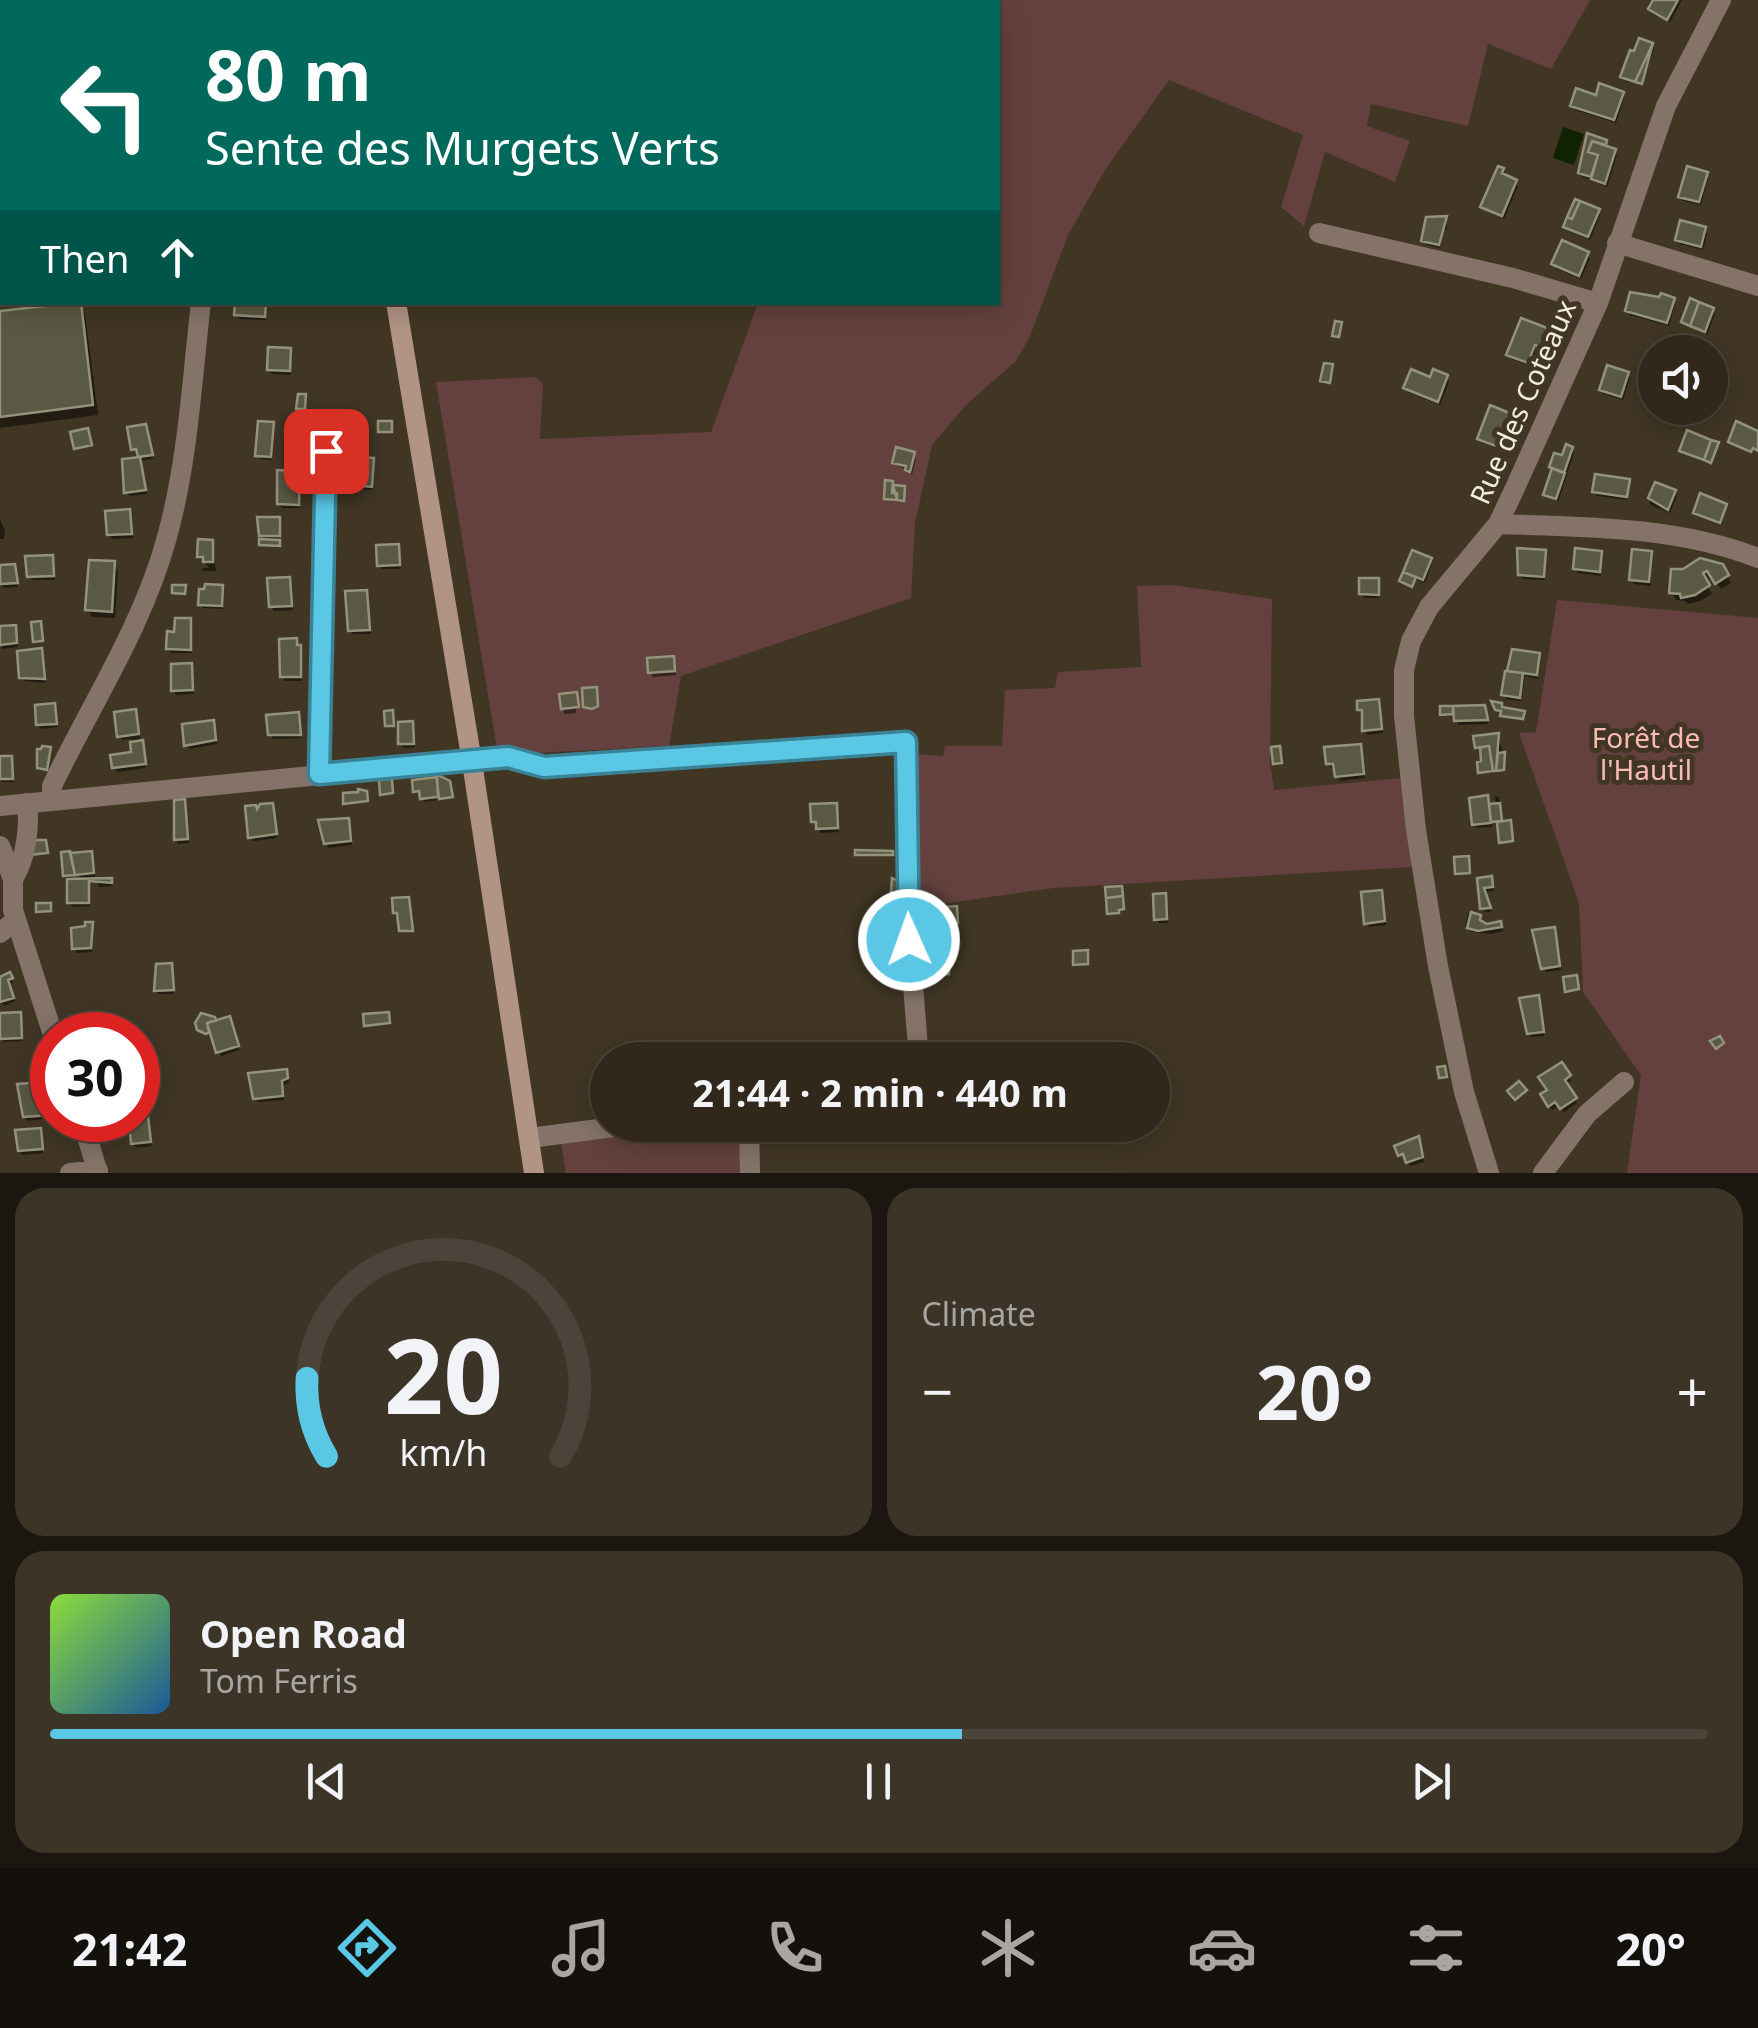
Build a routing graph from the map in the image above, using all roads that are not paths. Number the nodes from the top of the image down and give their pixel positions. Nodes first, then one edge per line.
1 (1721, 0) edge
2 (1319, 233) dead end
3 (1618, 244) junction
4 (1758, 286) edge
5 (1598, 304) junction
6 (201, 305) edge
7 (396, 305) edge
8 (326, 451) dead end
9 (1498, 524) junction
10 (1758, 558) edge
11 (472, 762) junction
12 (319, 774) junction
13 (52, 801) junction
14 (27, 804) junction
15 (0, 806) edge
16 (0, 846) edge
17 (13, 879) junction
18 (8, 926) edge
19 (44, 1012) edge
20 (918, 1042) edge
21 (1624, 1082) dead end
22 (590, 1130) edge
23 (530, 1138) junction
24 (89, 1142) edge
25 (750, 1142) edge
26 (98, 1172) edge
27 (70, 1173) edge
28 (534, 1173) edge
29 (750, 1173) edge
30 (1489, 1173) edge
31 (1543, 1173) edge

1 - 3 street, Rue des Coteaux
2 - 5 street
3 - 4 street
3 - 5 street, Rue des Coteaux
5 - 9 street, Rue des Coteaux
6 - 13 street
7 - 11 main road
8 - 12 street
9 - 10 street
9 - 30 street, Rue des Coteaux
11 - 12 street
11 - 20 street
11 - 23 main road
12 - 13 street
13 - 14 street
14 - 15 street
14 - 17 street
16 - 17 street
17 - 18 street
18 - 19 street
21 - 31 street
22 - 23 street
23 - 28 main road
24 - 26 street
25 - 29 street
26 - 27 street

